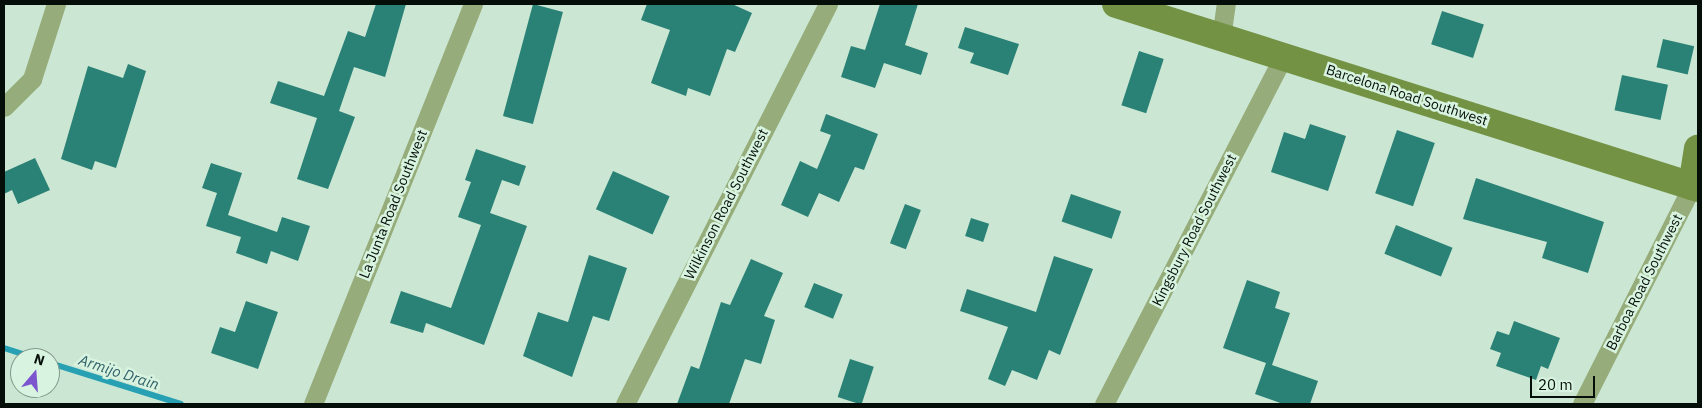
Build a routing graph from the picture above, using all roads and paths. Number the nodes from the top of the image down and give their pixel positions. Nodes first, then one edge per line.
1 (56, 4) edge
2 (473, 4) edge
3 (828, 4) edge
4 (1116, 4) edge
5 (1226, 4) edge
6 (1221, 38) junction
7 (1284, 56) junction
8 (4, 106) edge
9 (1698, 148) edge
10 (1695, 187) edge
11 (313, 404) edge
12 (625, 404) edge
13 (1104, 404) edge
14 (1582, 404) edge

1 - 8 street
2 - 11 street, La Junta Road Southwest
3 - 12 street, Wilkinson Road Southwest
4 - 6 street, Barcelona Road Southwest
5 - 6 street
6 - 7 street, Barcelona Road Southwest
7 - 10 street, Barcelona Road Southwest
7 - 13 street, Kingsbury Road Southwest
9 - 10 street
10 - 14 street, Barboa Road Southwest

